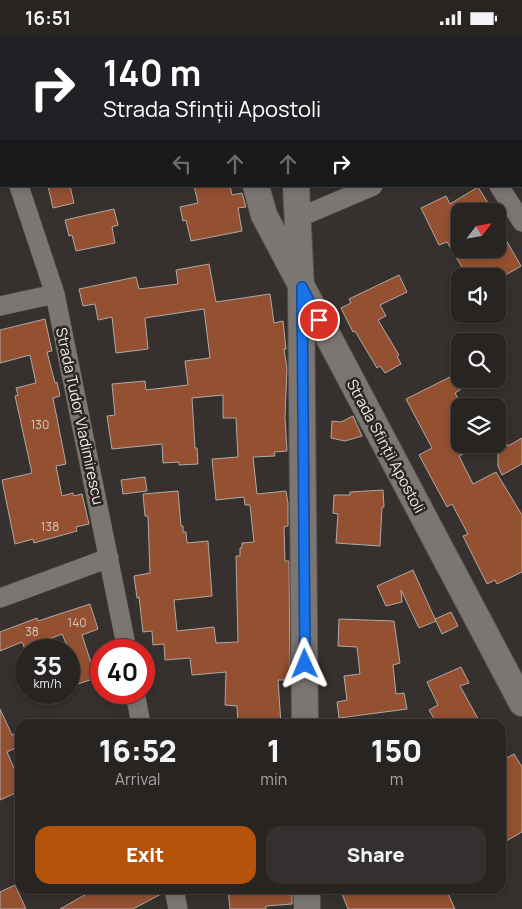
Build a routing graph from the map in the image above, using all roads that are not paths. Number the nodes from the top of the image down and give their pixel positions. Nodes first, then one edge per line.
1 (19, 187) edge
2 (256, 187) edge
3 (296, 187) edge
4 (371, 187) edge
5 (500, 187) edge
6 (298, 218) junction
7 (522, 222) edge
8 (302, 287) junction
9 (55, 294) junction
10 (0, 306) edge
11 (109, 558) junction
12 (0, 598) edge
13 (125, 639) edge
14 (522, 703) edge
15 (137, 704) edge
16 (140, 719) edge
17 (305, 719) edge
18 (175, 894) edge
19 (307, 894) edge
20 (178, 909) edge
21 (307, 909) edge

1 - 9 street, Strada Tudor Vladimirescu
2 - 8 street, Strada Sfinții Apostoli
3 - 6 street
4 - 6 street
5 - 7 street
6 - 8 street
8 - 14 street, Strada Sfinții Apostoli
8 - 17 street
9 - 10 street
9 - 11 street, Strada Tudor Vladimirescu
11 - 12 street
11 - 13 street, Strada Tudor Vladimirescu
15 - 16 street
18 - 20 street
19 - 21 street

